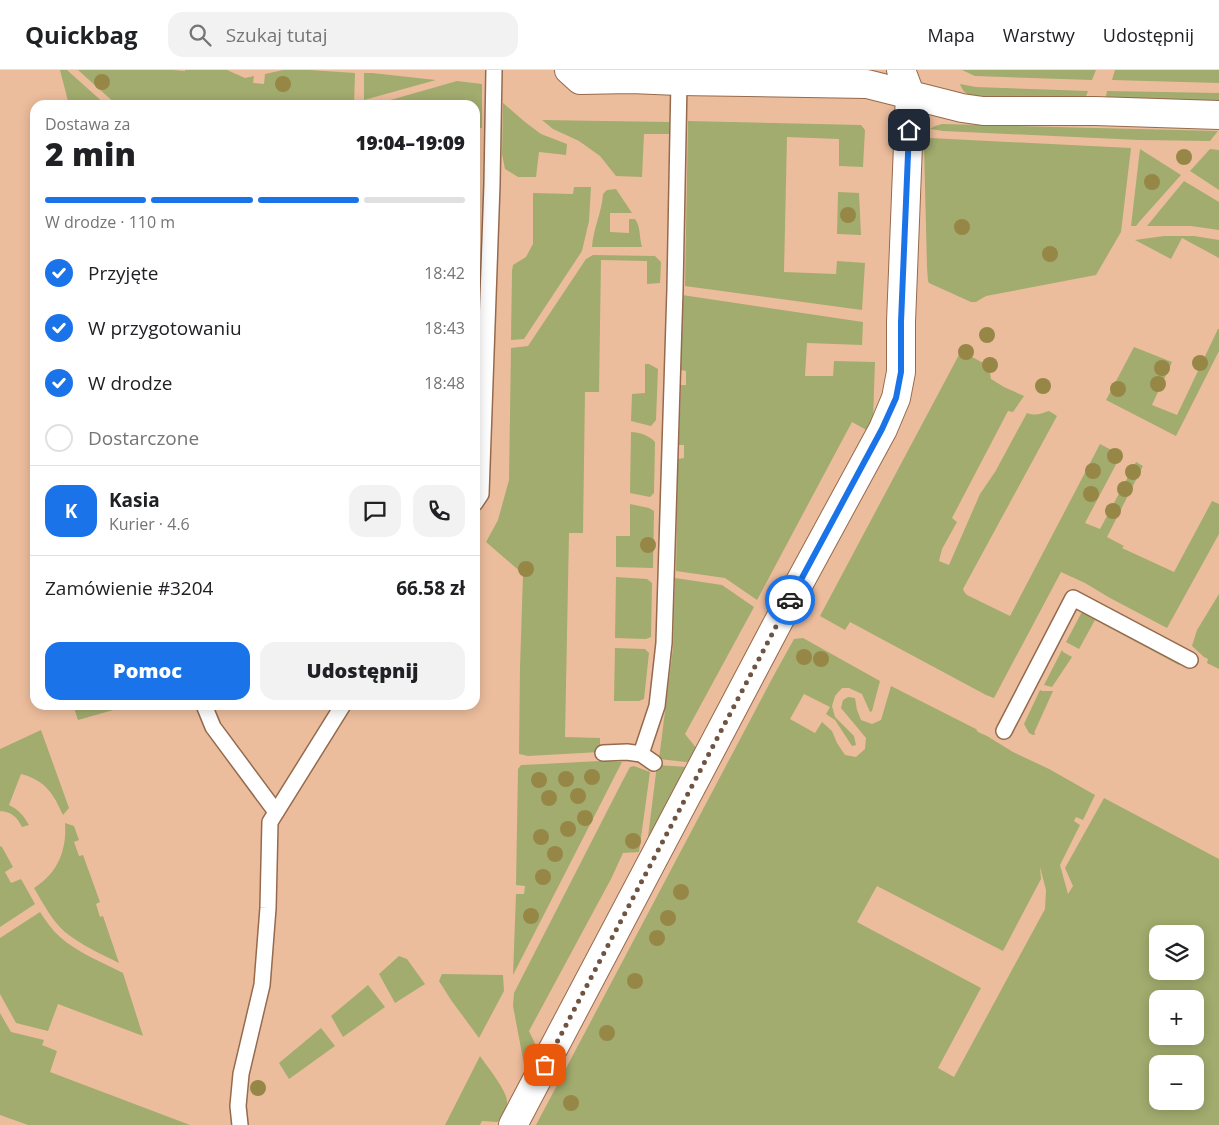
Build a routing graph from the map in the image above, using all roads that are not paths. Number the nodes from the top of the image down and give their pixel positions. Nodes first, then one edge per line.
1 (494, 70) edge
2 (569, 70) edge
3 (679, 81) junction
4 (905, 82) edge
5 (1219, 115) edge
6 (480, 496) edge
7 (1190, 660) dead end
8 (206, 710) edge
9 (341, 710) edge
10 (1004, 731) dead end
11 (603, 753) dead end
12 (276, 812) junction
13 (240, 1125) edge
14 (513, 1125) edge

1 - 6 lane
2 - 3 street
3 - 4 street
3 - 11 lane
4 - 5 street
4 - 14 street
7 - 10 lane
8 - 12 lane
9 - 12 lane
12 - 13 lane

